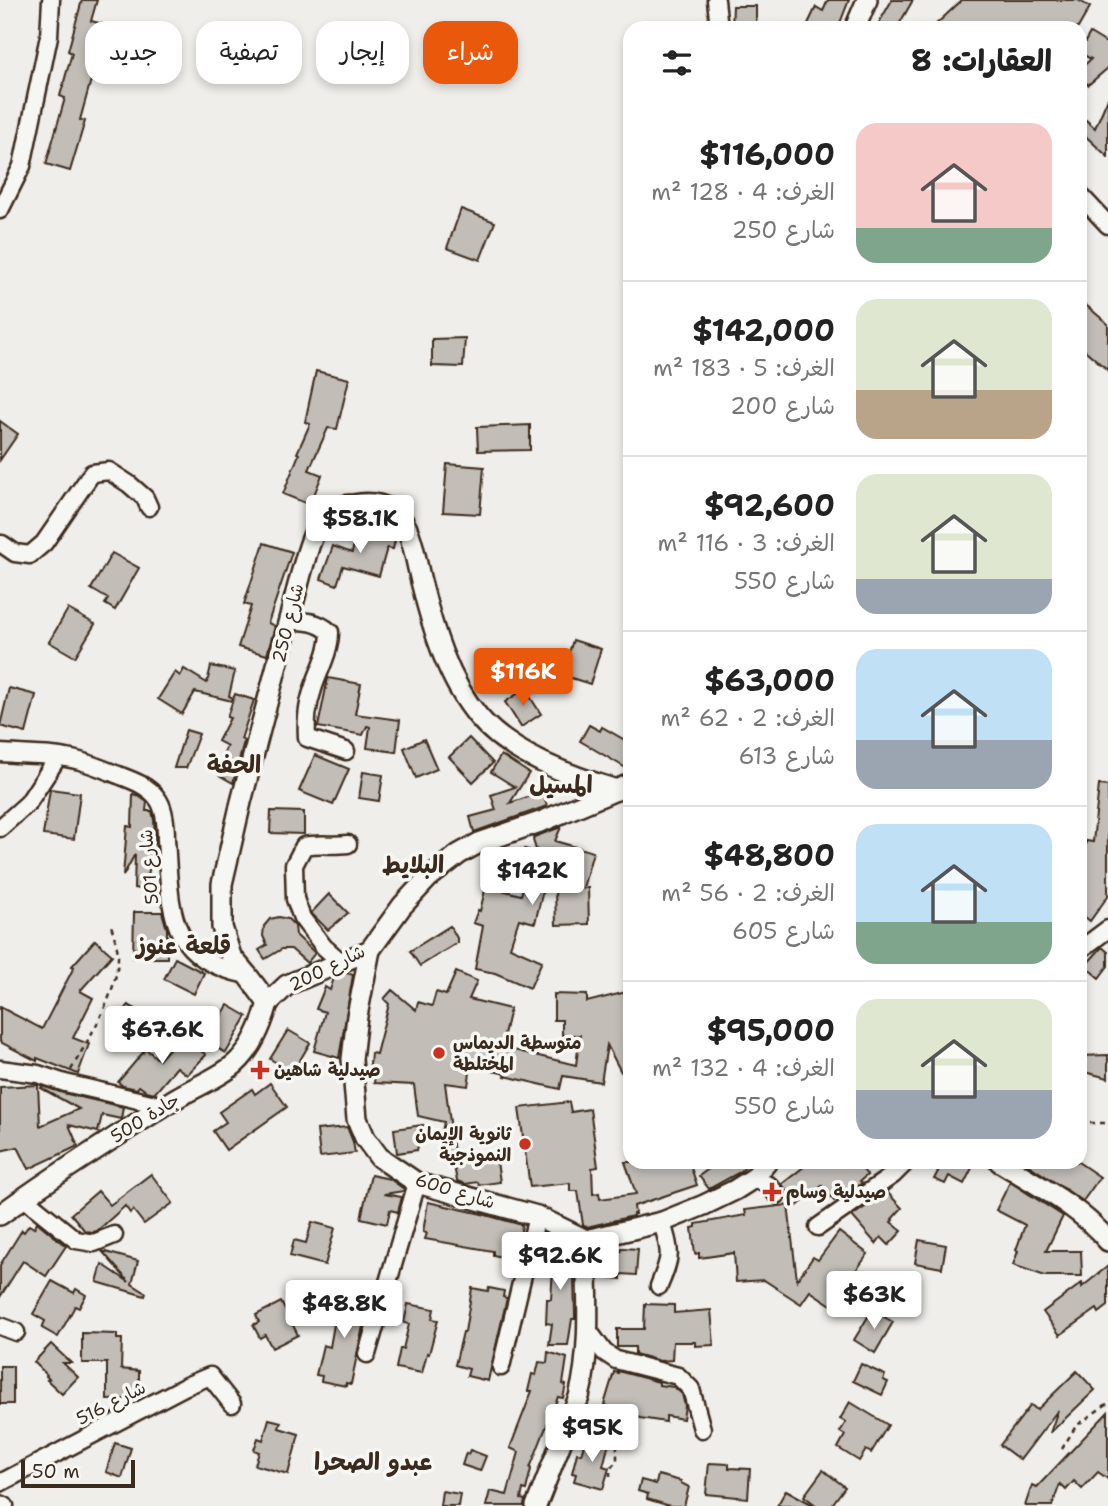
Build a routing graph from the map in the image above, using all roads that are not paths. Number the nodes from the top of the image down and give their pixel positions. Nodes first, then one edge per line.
1 (51, 0) edge
2 (716, 0) edge
3 (867, 0) edge
4 (718, 21) edge
5 (858, 21) edge
6 (1087, 202) edge
7 (0, 210) edge
8 (1108, 225) edge
9 (149, 507) dead end
10 (0, 544) edge
11 (289, 621) junction
12 (346, 751) dead end
13 (0, 753) edge
14 (58, 757) junction
15 (623, 787) edge
16 (0, 828) edge
17 (348, 844) dead end
18 (1108, 929) edge
19 (1087, 945) edge
20 (370, 950) junction
21 (341, 962) junction
22 (247, 975) junction
23 (268, 1003) junction
24 (0, 1069) edge
25 (164, 1106) junction
26 (761, 1169) edge
27 (899, 1169) edge
28 (1011, 1169) edge
29 (754, 1178) junction
30 (417, 1183) junction
31 (778, 1195) dead end
32 (23, 1198) junction
33 (0, 1215) edge
34 (537, 1216) junction
35 (662, 1222) junction
36 (818, 1227) dead end
37 (114, 1236) dead end
38 (586, 1240) junction
39 (1108, 1241) edge
40 (659, 1286) dead end
41 (0, 1326) edge
42 (588, 1330) junction
43 (16, 1332) dead end
44 (367, 1354) dead end
45 (501, 1367) dead end
46 (232, 1404) dead end
47 (702, 1429) dead end
48 (0, 1483) edge
49 (536, 1506) edge

1 - 7 street
2 - 4 street
3 - 5 main road
6 - 8 street
9 - 10 street
11 - 12 street
11 - 15 main road, شارع 250
11 - 22 main road, شارع 250
13 - 14 street, شارع 501
14 - 16 street
14 - 22 street, شارع 501
15 - 20 main road, شارع 200
17 - 21 street
18 - 19 street
20 - 21 main road, شارع 200
20 - 30 main road, شارع 600
21 - 23 main road, شارع 200
22 - 23 main road, شارع 250
23 - 25 main road, جادة 500
24 - 25 street
25 - 32 main road, جادة 500
26 - 29 main road
27 - 36 street
28 - 39 main road
29 - 31 street
29 - 35 main road
30 - 34 main road, شارع 600
30 - 44 street
32 - 33 main road, جادة 500
32 - 37 street
34 - 38 main road, شارع 600
34 - 45 street
35 - 38 main road
35 - 40 street
38 - 42 main road
41 - 43 street
42 - 47 street
42 - 49 main road
46 - 48 street, شارع 516

